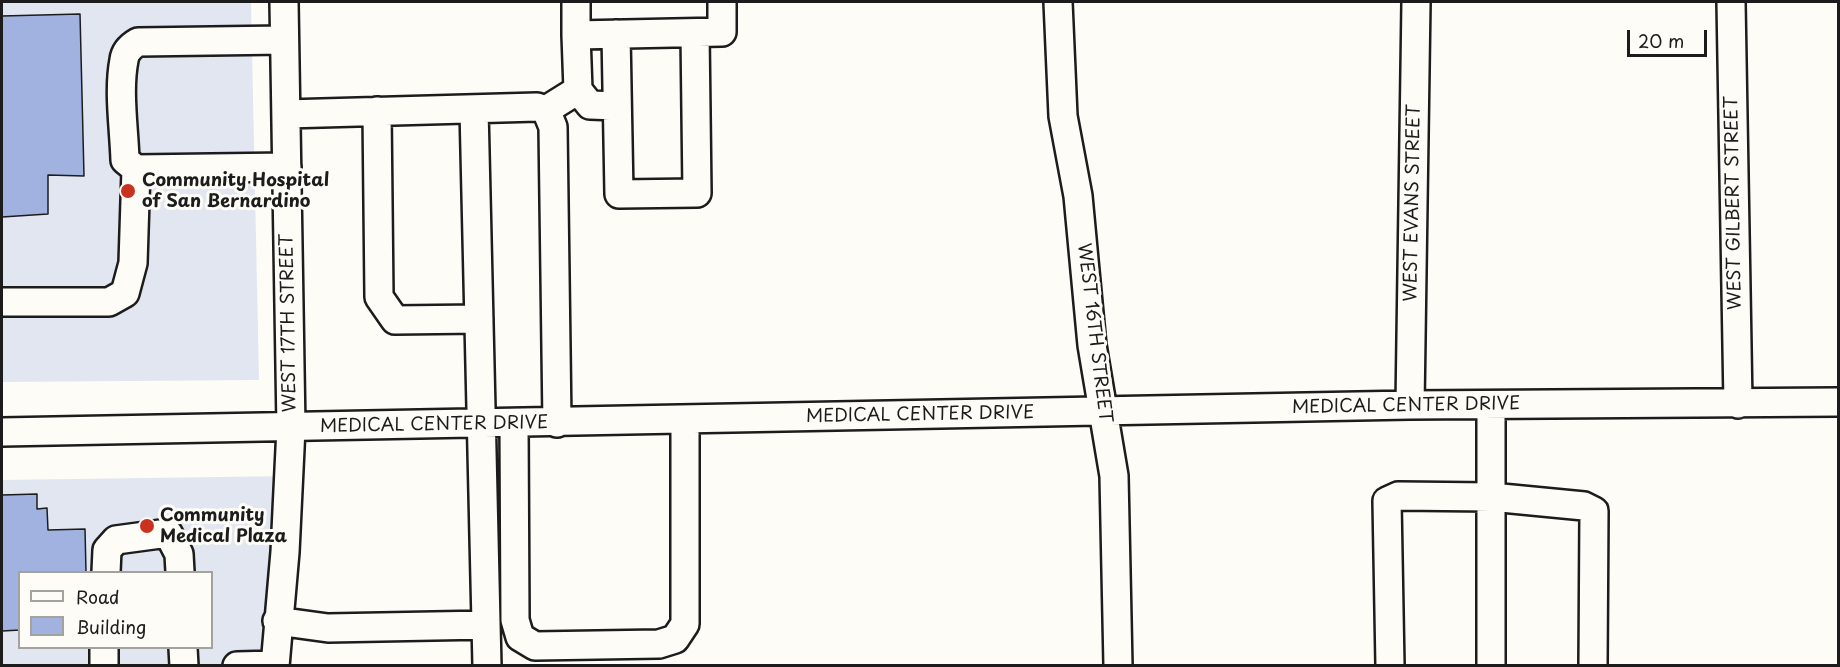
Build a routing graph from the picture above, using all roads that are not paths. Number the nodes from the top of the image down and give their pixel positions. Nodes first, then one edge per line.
1 (284, 2) edge
2 (576, 2) edge
3 (722, 2) edge
4 (1058, 2) edge
5 (1416, 2) edge
6 (1731, 2) edge
7 (695, 33) junction
8 (616, 34) junction
9 (576, 35) junction
10 (284, 40) junction
11 (578, 90) junction
12 (618, 106) junction
13 (474, 109) junction
14 (546, 110) junction
15 (377, 111) junction
16 (286, 114) junction
17 (287, 167) junction
18 (136, 169) junction
19 (2, 302) edge
20 (479, 319) junction
21 (1839, 402) edge
22 (1738, 404) junction
23 (1410, 405) junction
24 (1491, 405) junction
25 (1103, 411) junction
26 (686, 420) junction
27 (514, 423) junction
28 (556, 423) junction
29 (482, 424) junction
30 (291, 428) junction
31 (2, 432) edge
32 (1491, 497) junction
33 (106, 571) edge
34 (180, 571) edge
35 (277, 621) junction
36 (486, 625) junction
37 (104, 649) edge
38 (183, 649) edge
39 (275, 665) edge
40 (104, 666) edge
41 (184, 666) edge
42 (237, 666) edge
43 (487, 666) edge
44 (1118, 666) edge
45 (1390, 666) edge
46 (1491, 666) edge
47 (1593, 666) edge

1 - 10 street, WEST 17TH STREET
2 - 9 street
3 - 7 street
4 - 25 street, WEST 16TH STREET
5 - 23 street, WEST EVANS STREET
6 - 22 street, WEST GILBERT STREET
7 - 8 street
7 - 12 street
8 - 9 street
8 - 12 street
9 - 11 street
10 - 16 street, WEST 17TH STREET
10 - 18 street
11 - 12 street
11 - 14 street
13 - 14 street
13 - 15 street
13 - 20 street
14 - 28 street
15 - 16 street
15 - 20 street
16 - 17 street, WEST 17TH STREET
17 - 18 street
17 - 30 street, WEST 17TH STREET
18 - 19 street
20 - 29 street
21 - 22 street, MEDICAL CENTER DRIVE
22 - 24 street, MEDICAL CENTER DRIVE
23 - 24 street, MEDICAL CENTER DRIVE
23 - 25 street, MEDICAL CENTER DRIVE
24 - 32 street
25 - 26 street, MEDICAL CENTER DRIVE
25 - 44 street, WEST 16TH STREET
26 - 27 street
26 - 28 street, MEDICAL CENTER DRIVE
27 - 28 street, MEDICAL CENTER DRIVE
27 - 29 street, MEDICAL CENTER DRIVE
29 - 30 street, MEDICAL CENTER DRIVE
29 - 36 street
30 - 31 street, MEDICAL CENTER DRIVE
30 - 35 street, WEST 17TH STREET
32 - 45 street
32 - 46 street
32 - 47 street
33 - 34 street
35 - 36 street
35 - 39 street, WEST 17TH STREET
36 - 43 street
37 - 40 street
38 - 41 street
39 - 42 street

